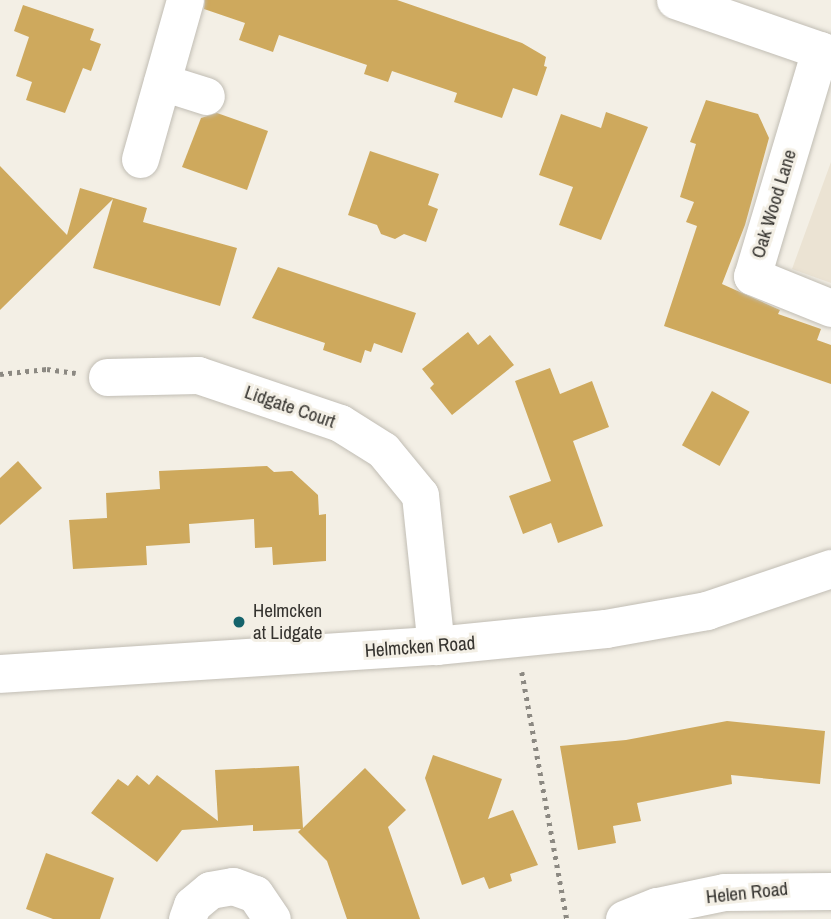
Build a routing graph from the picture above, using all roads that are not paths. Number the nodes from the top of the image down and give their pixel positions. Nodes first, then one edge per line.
1 (185, 0) edge
2 (675, 0) edge
3 (825, 52) edge
4 (162, 82) junction
5 (206, 96) dead end
6 (140, 159) dead end
7 (831, 308) edge
8 (107, 377) road end
9 (831, 569) edge
10 (436, 646) junction
11 (0, 674) edge
12 (831, 891) edge
13 (187, 919) edge
14 (272, 919) edge
15 (624, 919) edge

1 - 4 street
2 - 3 street
3 - 7 street, Oak Wood Lane
4 - 5 street
4 - 6 street
8 - 10 street, Lidgate Court
9 - 10 main road, Helmcken Road
10 - 11 main road, Helmcken Road
12 - 15 street, Helen Road
13 - 14 street

